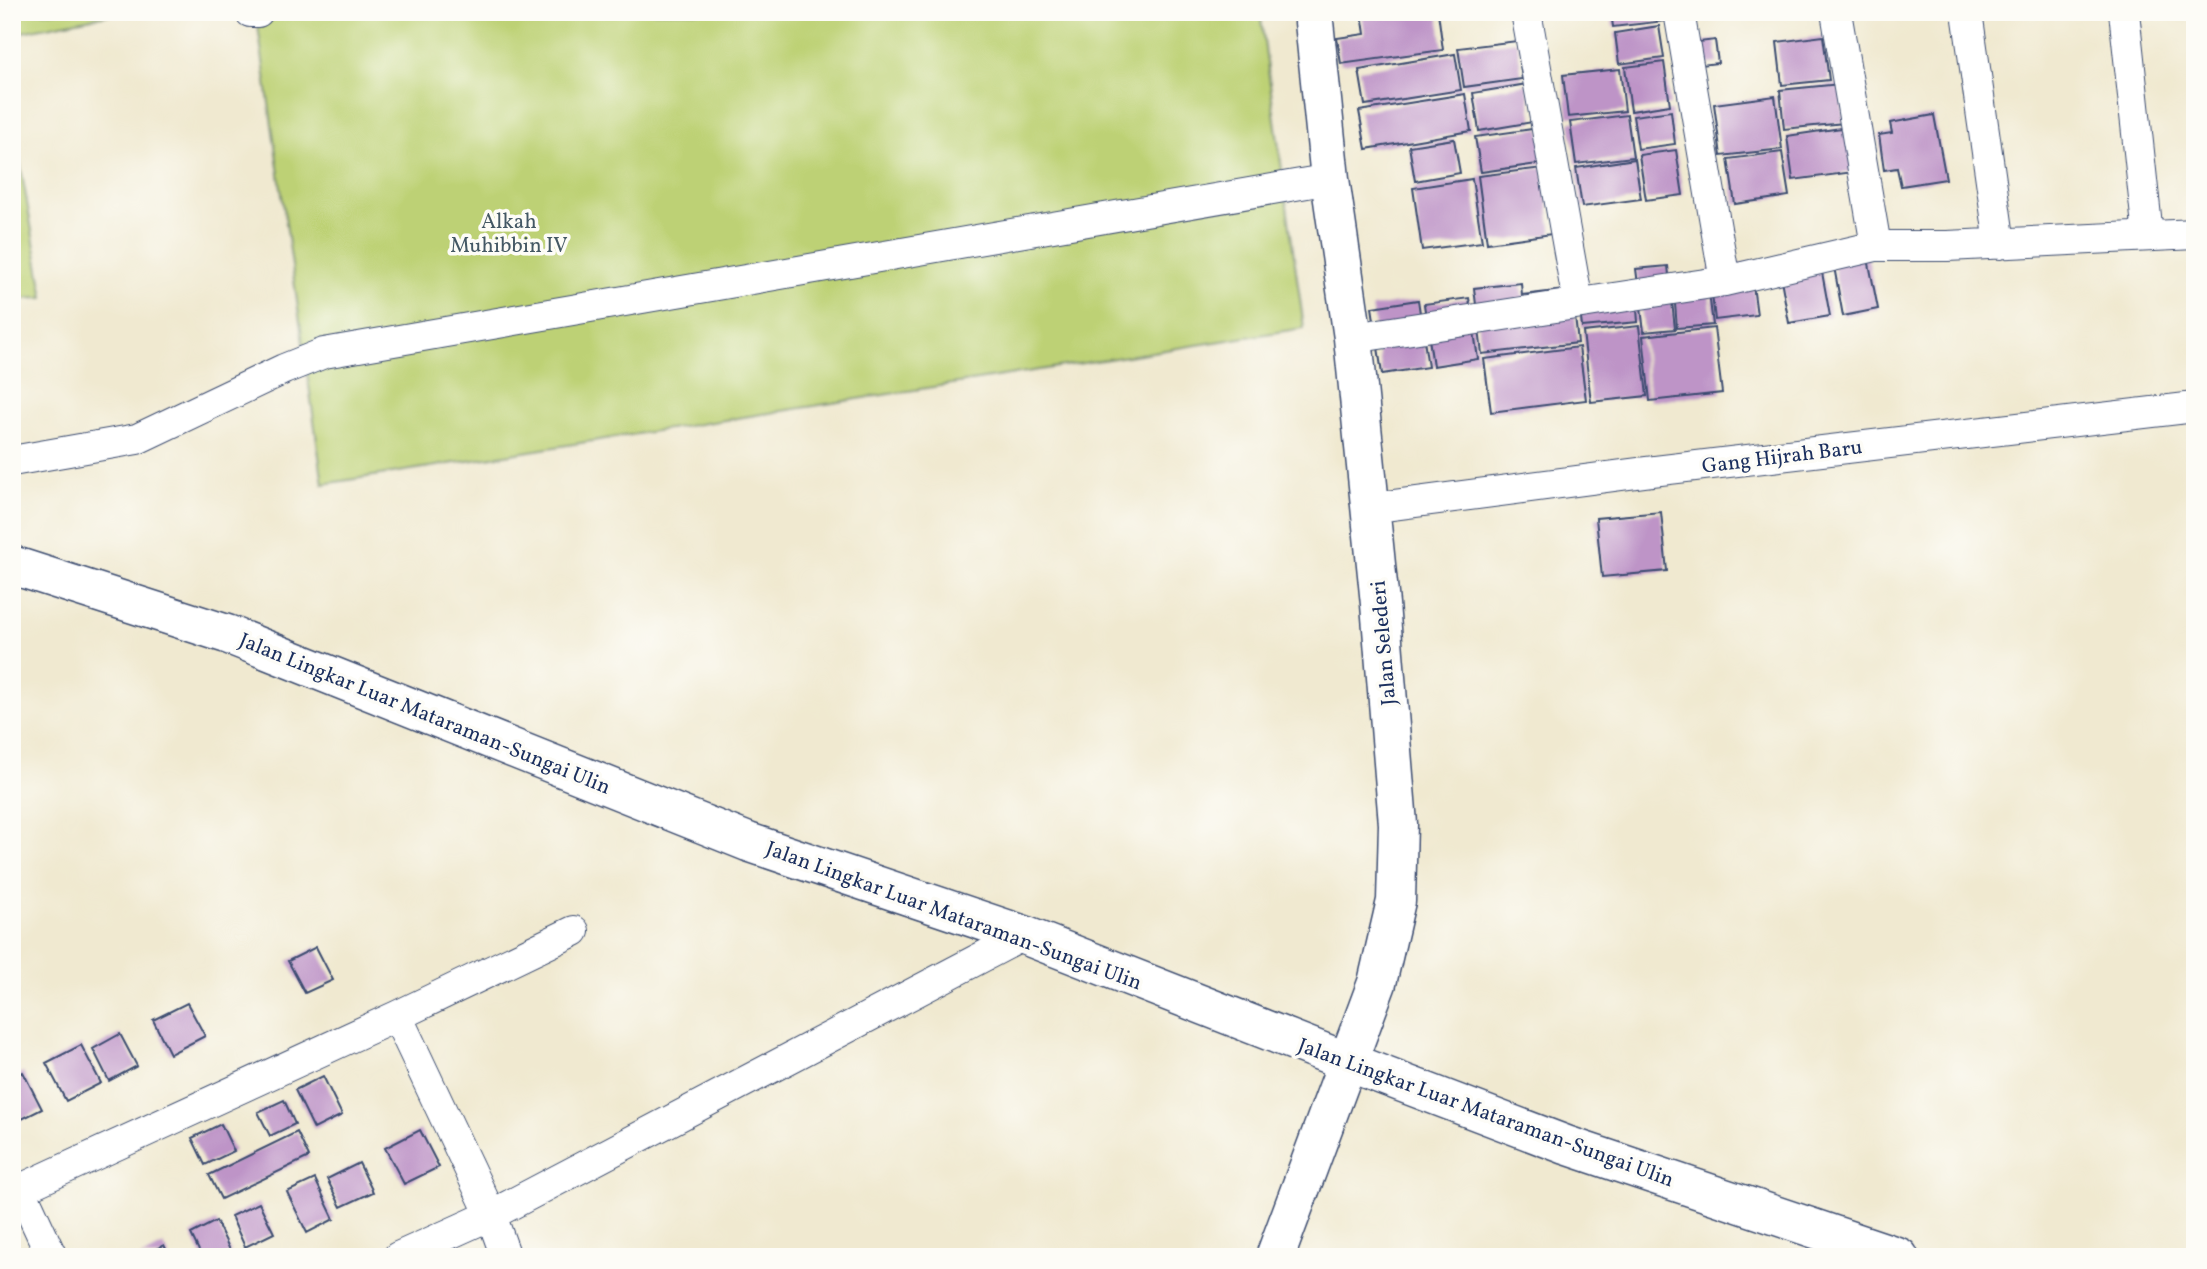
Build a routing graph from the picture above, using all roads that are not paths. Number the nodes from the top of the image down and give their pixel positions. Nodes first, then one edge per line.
1 (250, 12) edge
2 (258, 12) edge
3 (1313, 12) edge
4 (1526, 12) edge
5 (1679, 12) edge
6 (1836, 12) edge
7 (1966, 12) edge
8 (2124, 12) edge
9 (1330, 179) junction
10 (2195, 234) edge
11 (2148, 236) junction
12 (2000, 244) junction
13 (1876, 246) junction
14 (1725, 281) junction
15 (1578, 303) junction
16 (1353, 338) junction
17 (2195, 407) edge
18 (12, 460) edge
19 (1370, 508) junction
20 (12, 565) edge
21 (575, 931) dead end
22 (1024, 935) junction
23 (397, 1016) junction
24 (1348, 1062) junction
25 (17, 1191) edge
26 (491, 1215) junction
27 (52, 1257) edge
28 (398, 1257) edge
29 (506, 1257) edge
30 (1275, 1257) edge
31 (1899, 1257) edge

1 - 2 street
3 - 9 main road, Jalan Selederi
4 - 15 street
5 - 14 street
6 - 13 street
7 - 12 street
8 - 11 street
9 - 16 main road, Jalan Selederi
9 - 18 street
10 - 11 street
11 - 12 street
12 - 13 street
13 - 14 street
14 - 15 street
15 - 16 street
16 - 19 main road, Jalan Selederi
17 - 19 street, Gang Hijrah Baru
19 - 24 main road, Jalan Selederi
20 - 22 main road, Jalan Lingkar Luar Mataraman-Sungai Ulin
21 - 23 street
22 - 24 main road, Jalan Lingkar Luar Mataraman-Sungai Ulin
22 - 26 street
23 - 25 street
23 - 26 street
24 - 30 main road, Jalan Selederi
24 - 31 main road, Jalan Lingkar Luar Mataraman-Sungai Ulin
25 - 27 street
26 - 28 street
26 - 29 street

